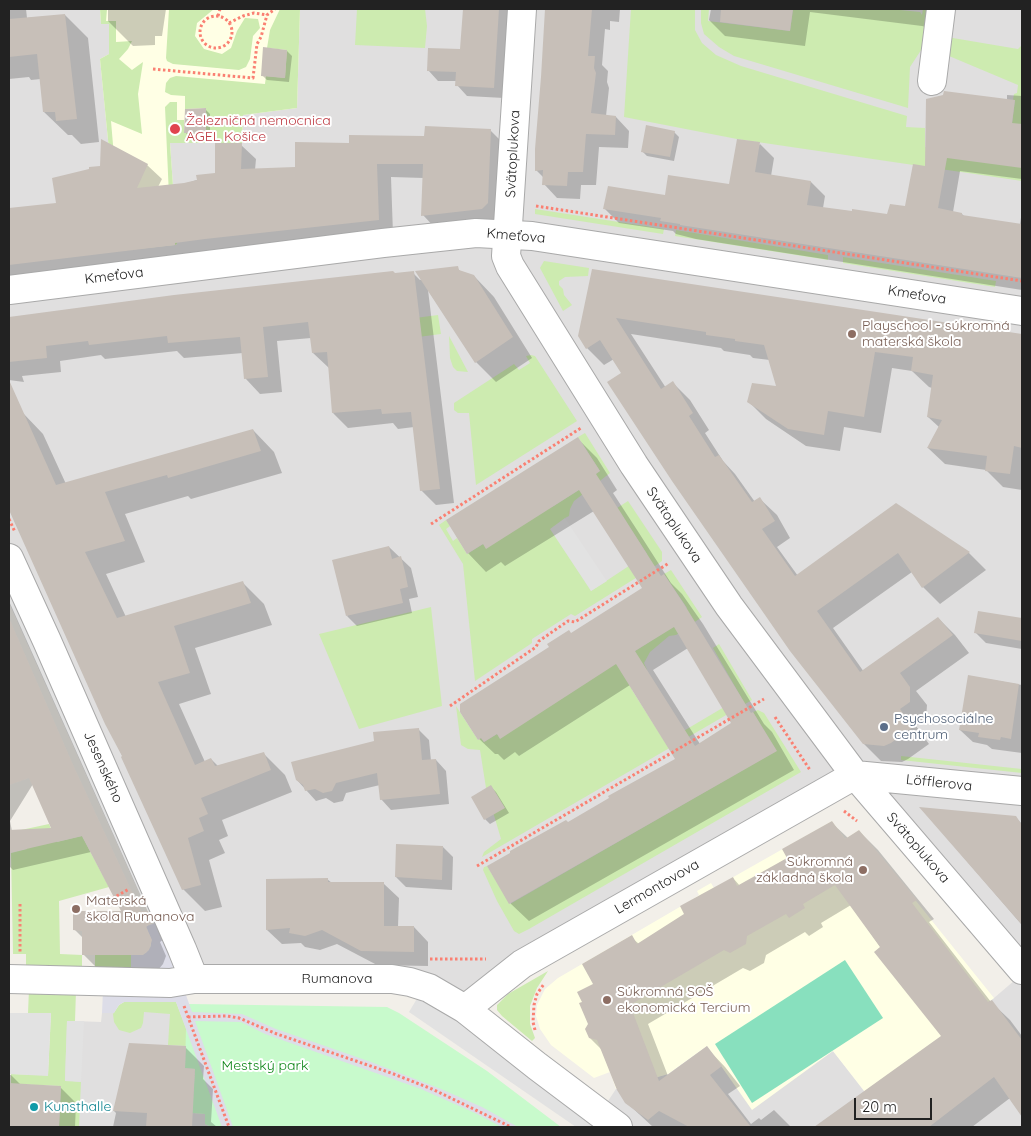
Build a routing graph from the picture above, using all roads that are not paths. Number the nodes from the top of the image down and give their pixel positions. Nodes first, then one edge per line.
1 (522, 9) edge
2 (942, 9) edge
3 (932, 81) dead end
4 (520, 235) junction
5 (9, 290) edge
6 (1022, 311) edge
7 (13, 547) edge
8 (855, 775) junction
9 (1022, 791) edge
10 (1022, 970) edge
11 (14, 979) edge
12 (184, 981) junction
13 (465, 1009) junction
14 (609, 1120) edge

1 - 4 street, Svätoplukova
2 - 3 street
4 - 5 street, Kmeťova
4 - 6 street, Kmeťova
4 - 8 street, Svätoplukova
7 - 12 street, Jesenského
8 - 9 street, Löfflerova
8 - 10 street, Svätoplukova
8 - 13 street, Lermontovova
11 - 12 street, Rumanova
12 - 13 street, Rumanova
13 - 14 street, Rumanova

